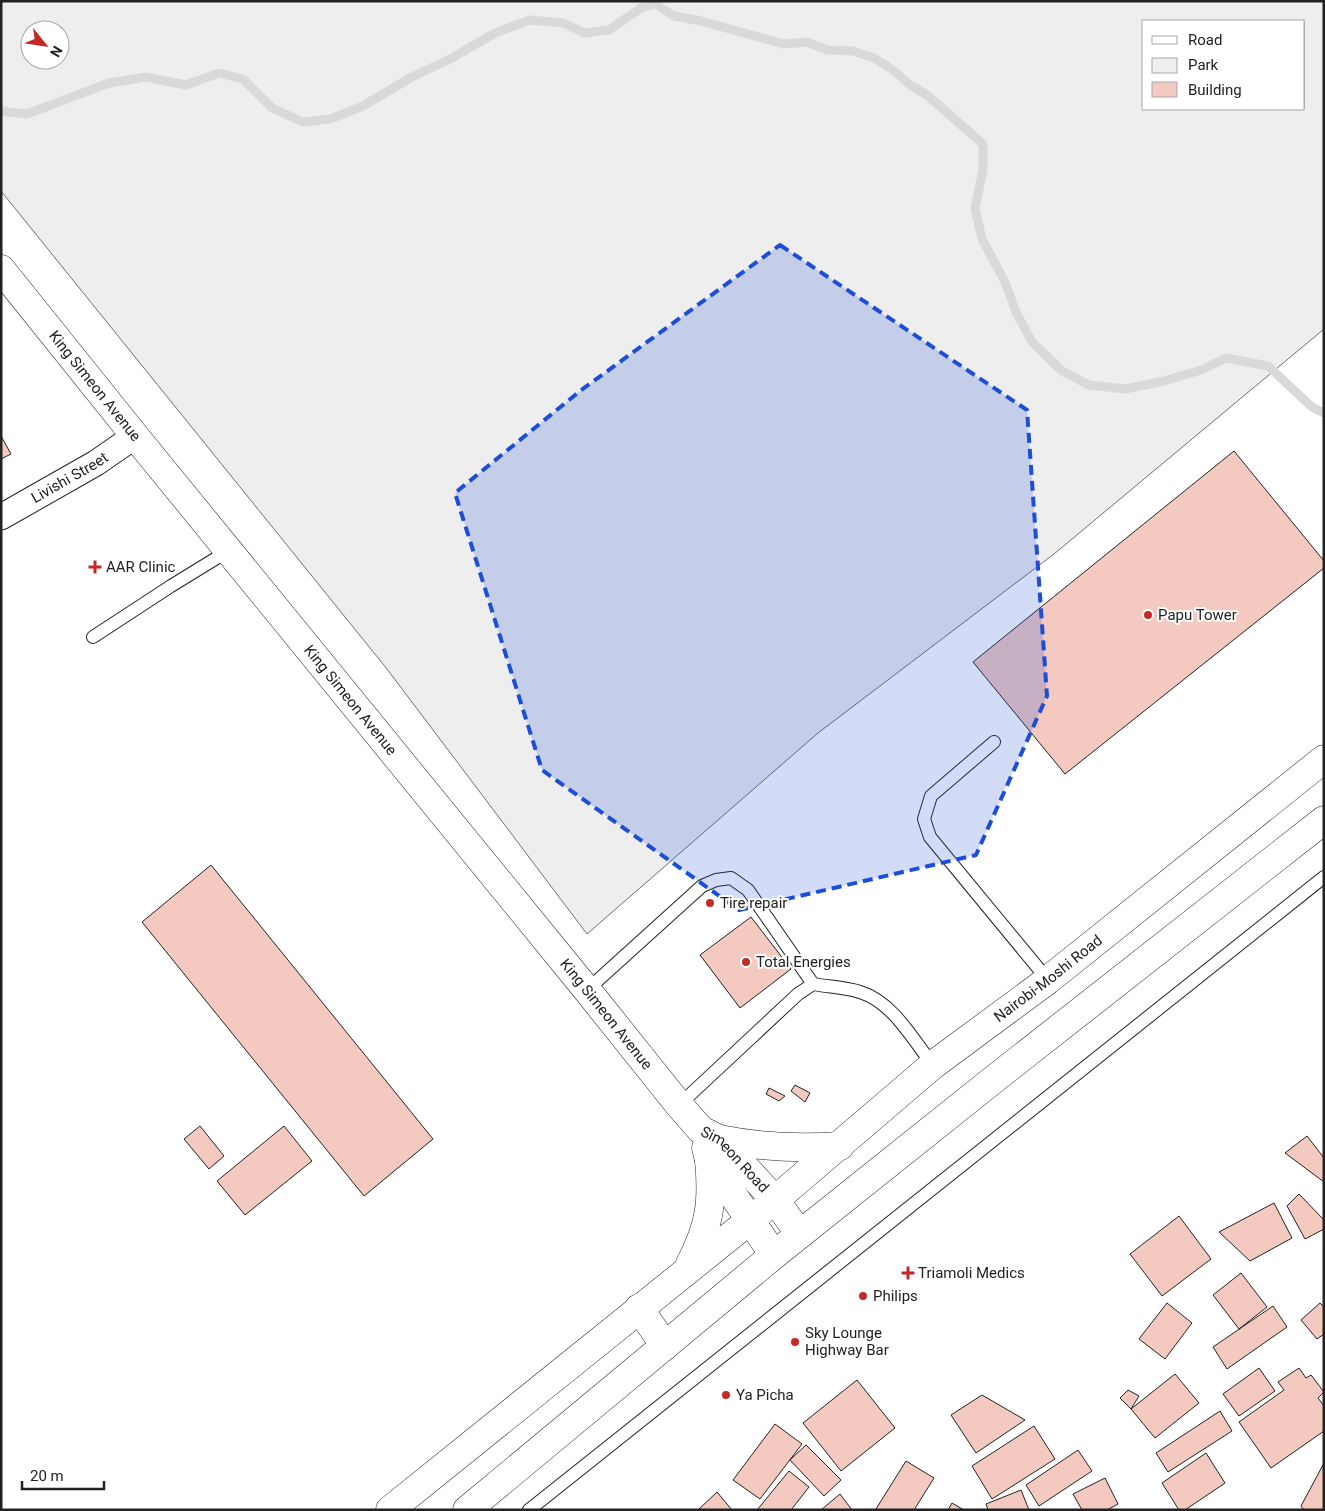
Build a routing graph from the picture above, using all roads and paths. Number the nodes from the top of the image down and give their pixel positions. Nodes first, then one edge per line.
1 (1, 269) edge
2 (134, 436) junction
3 (1, 517) edge
4 (228, 551) junction
5 (93, 637) dead end
6 (994, 742) dead end
7 (1324, 759) edge
8 (1324, 820) edge
9 (1324, 877) edge
10 (1048, 980) junction
11 (813, 984) junction
12 (587, 990) junction
13 (933, 1066) junction
14 (679, 1105) junction
15 (710, 1143) junction
16 (840, 1146) junction
17 (775, 1200) junction
18 (749, 1220) junction
19 (800, 1234) junction
20 (774, 1255) junction
21 (689, 1268) junction
22 (639, 1308) junction
23 (665, 1346) junction
24 (390, 1510) edge
25 (467, 1510) edge
26 (529, 1510) edge

1 - 2 main road, King Simeon Avenue
2 - 3 street, Livishi Street
2 - 4 main road, King Simeon Avenue
4 - 5 lane
4 - 12 main road, King Simeon Avenue
6 - 10 lane
7 - 10 main road, Nairobi-Moshi Road
8 - 19 main road
9 - 26 lane
10 - 13 main road, Nairobi-Moshi Road
11 - 12 lane
11 - 13 lane
11 - 14 lane
12 - 14 main road, King Simeon Avenue
13 - 16 main road, Nairobi-Moshi Road
14 - 15 main road, King Simeon Avenue
15 - 16 main road
15 - 17 main road, Simeon Road
15 - 18 main road, Simeon Road
15 - 21 main road
16 - 17 main road, Nairobi-Moshi Road
17 - 18 main road, Nairobi-Moshi Road
17 - 19 main road, Simeon Road
18 - 20 main road, Simeon Road
18 - 21 main road, Nairobi-Moshi Road
19 - 20 main road
20 - 23 main road
21 - 22 main road, Nairobi-Moshi Road
22 - 23 main road
22 - 24 main road, Nairobi-Moshi Road
23 - 25 main road

